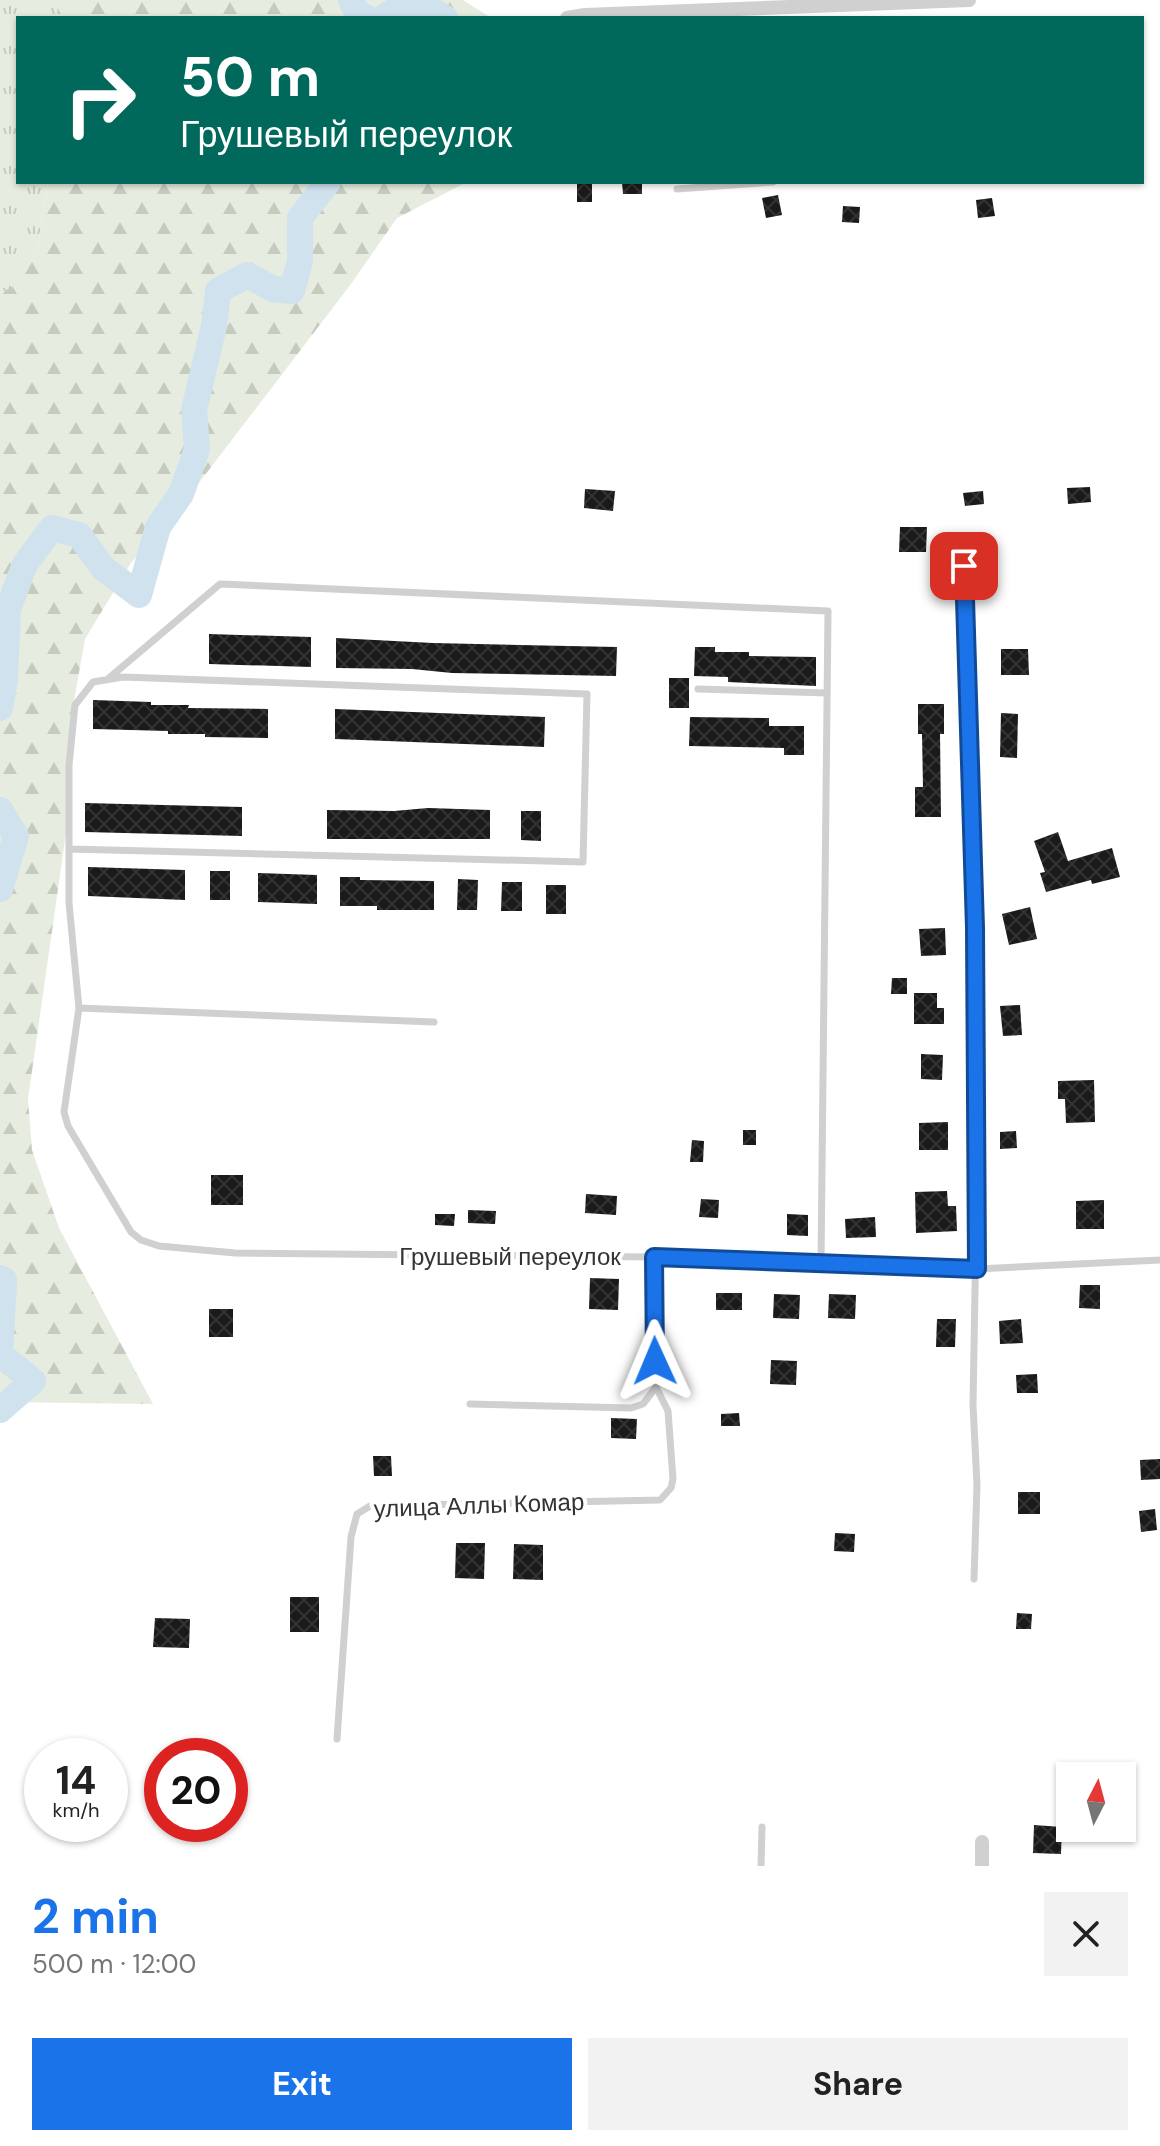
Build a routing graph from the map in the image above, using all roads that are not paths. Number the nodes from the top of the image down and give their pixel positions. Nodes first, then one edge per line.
1 (969, 0) edge
2 (810, 13) edge
3 (579, 16) edge
4 (746, 184) edge
5 (677, 189) dead end
6 (964, 566) dead end
7 (106, 680) junction
8 (698, 689) dead end
9 (827, 693) junction
10 (69, 849) junction
11 (79, 1008) junction
12 (434, 1022) dead end
13 (654, 1257) junction
14 (1160, 1260) edge
15 (821, 1263) junction
16 (977, 1269) junction
17 (656, 1387) junction
18 (470, 1404) dead end
19 (974, 1579) dead end
20 (337, 1739) dead end
21 (762, 1827) dead end
22 (982, 1842) dead end
23 (761, 1866) edge
24 (982, 1866) edge

1 - 2 street
2 - 3 street
4 - 5 lane
6 - 16 lane
7 - 9 lane, Грушевый переулок
7 - 10 lane, Грушевый переулок
7 - 10 lane
8 - 9 lane
9 - 15 lane
10 - 11 lane, Грушевый переулок
11 - 12 lane
11 - 13 lane, Грушевый переулок
13 - 15 lane, Грушевый переулок
13 - 17 lane
14 - 16 lane, Грушевый переулок
15 - 16 lane, Грушевый переулок
16 - 19 lane
17 - 18 lane
17 - 20 lane, улица Аллы Комар
21 - 23 lane
22 - 24 street

